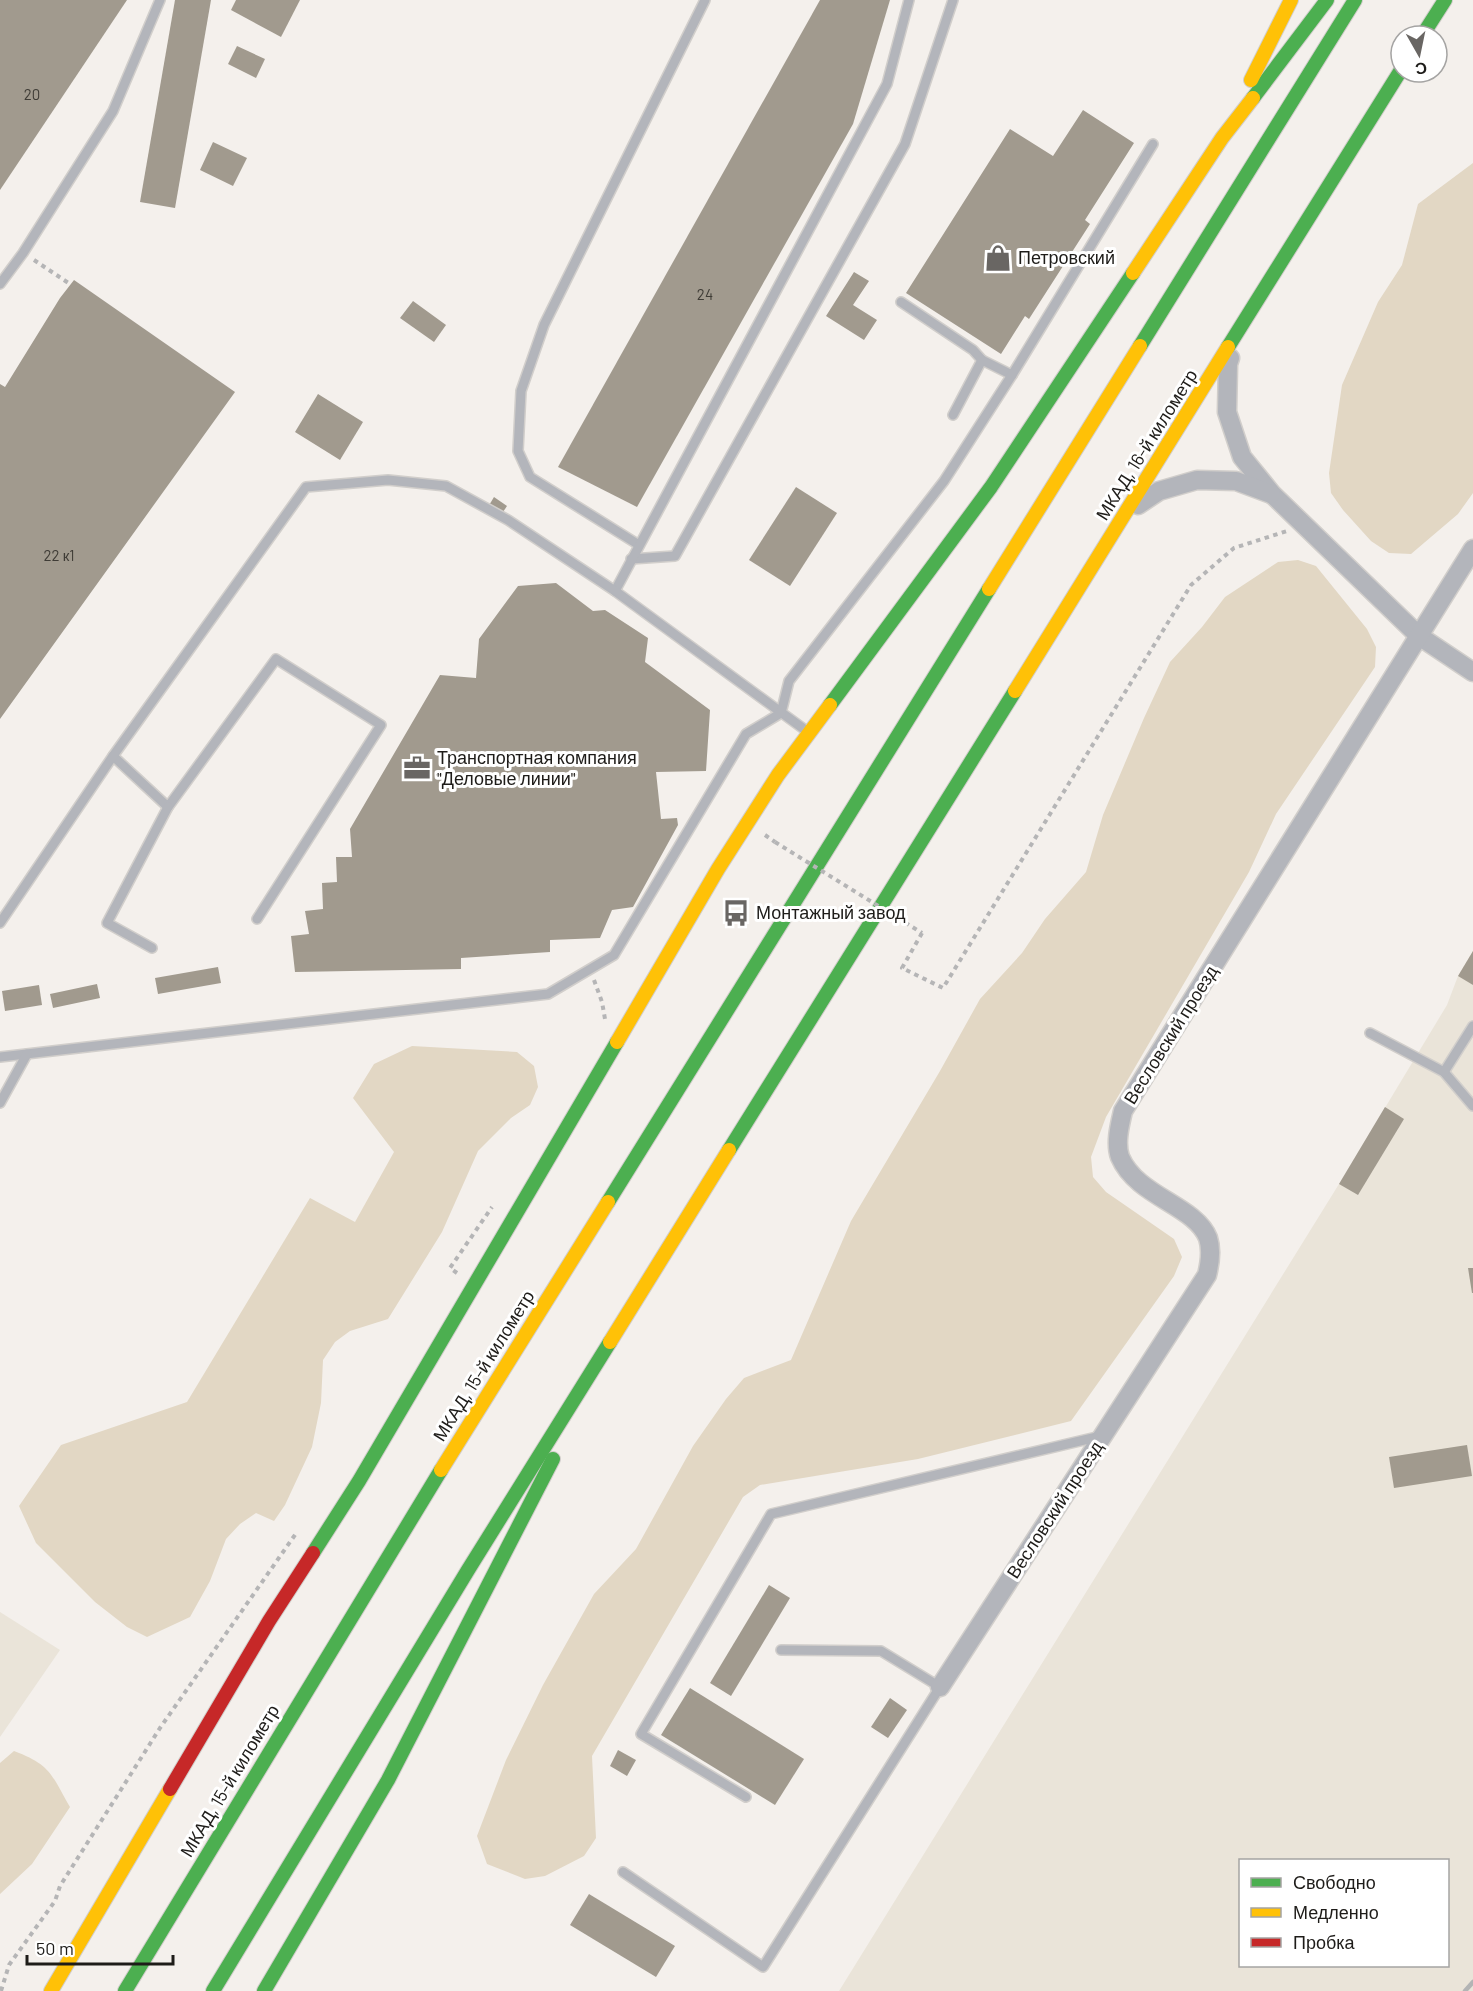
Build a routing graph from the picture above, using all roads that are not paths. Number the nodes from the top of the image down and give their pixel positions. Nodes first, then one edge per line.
1 (160, 0) edge
2 (705, 0) edge
3 (909, 0) edge
4 (953, 0) edge
5 (1291, 0) edge
6 (1327, 0) edge
7 (1355, 0) edge
8 (1445, 0) edge
9 (1430, 24) edge
10 (1392, 84) edge
11 (1222, 138) junction
12 (1153, 144) dead end
13 (0, 284) edge
14 (901, 302) dead end
15 (1245, 320) junction
16 (982, 360) junction
17 (1012, 375) junction
18 (953, 415) dead end
19 (1272, 495) junction
20 (1127, 513) junction
21 (639, 545) junction
22 (1473, 549) edge
23 (631, 560) junction
24 (615, 591) junction
25 (1419, 636) junction
26 (1473, 672) edge
27 (781, 713) junction
28 (810, 734) junction
29 (113, 756) junction
30 (168, 807) junction
31 (257, 919) dead end
32 (0, 923) edge
33 (152, 948) dead end
34 (1473, 1026) edge
35 (1370, 1033) dead end
36 (27, 1054) junction
37 (0, 1057) edge
38 (1444, 1072) junction
39 (0, 1103) edge
40 (1473, 1106) edge
41 (624, 1320) junction
42 (1103, 1436) junction
43 (781, 1650) dead end
44 (940, 1687) junction
45 (746, 1797) dead end
46 (623, 1872) dead end
47 (51, 1991) edge
48 (125, 1991) edge
49 (213, 1991) edge
50 (264, 1991) edge

1 - 13 lane
2 - 21 lane
3 - 21 lane
4 - 23 lane
5 - 11 main road
6 - 11 main road
7 - 48 main road, МКАД, 15-й километр
8 - 9 main road
10 - 15 main road, МКАД, 16-й километр
11 - 28 main road
12 - 17 lane
14 - 16 lane
15 - 19 street
15 - 20 main road, МКАД, 16-й километр
16 - 17 lane
16 - 18 lane
17 - 27 lane
19 - 20 street
19 - 25 street
20 - 41 main road, МКАД, 16-й километр
21 - 23 lane
22 - 25 street, Весловский проезд
23 - 24 lane
24 - 27 lane
24 - 29 lane
25 - 26 street
25 - 42 street, Весловский проезд
27 - 28 lane
27 - 36 lane
28 - 47 main road
29 - 30 lane
29 - 32 lane
30 - 31 lane
30 - 33 lane
34 - 38 lane
35 - 38 lane
36 - 37 lane
36 - 39 lane
38 - 40 lane
41 - 49 main road
41 - 50 main road
42 - 44 street, Весловский проезд
42 - 45 lane
43 - 44 lane
44 - 46 lane

